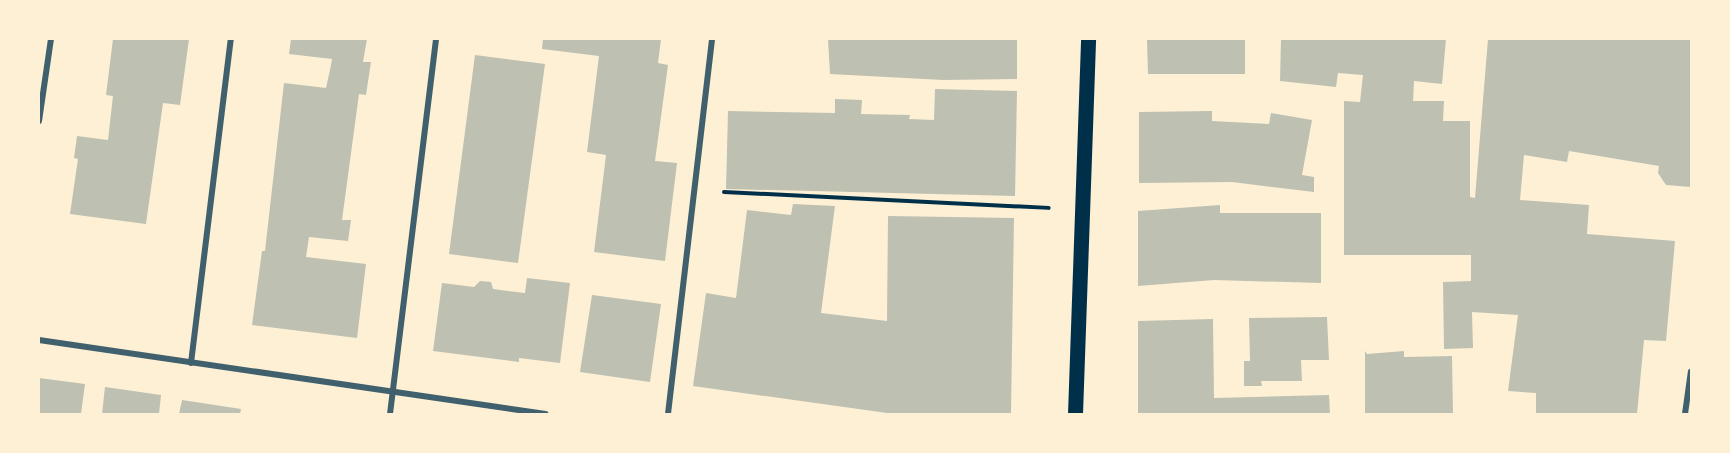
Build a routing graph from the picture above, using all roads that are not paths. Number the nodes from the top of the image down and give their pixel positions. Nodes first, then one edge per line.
1 (51, 39) edge
2 (231, 39) edge
3 (436, 39) edge
4 (712, 39) edge
5 (1088, 39) edge
6 (39, 121) edge
7 (39, 340) edge
8 (191, 363) junction
9 (1691, 370) edge
10 (393, 391) junction
11 (390, 414) edge
12 (546, 414) edge
13 (668, 414) edge
14 (1075, 414) edge
15 (1685, 414) edge

1 - 6 street
2 - 8 street
3 - 10 street
4 - 13 street
5 - 14 main road
7 - 8 street
8 - 10 street
9 - 15 street
10 - 11 street
10 - 12 street

